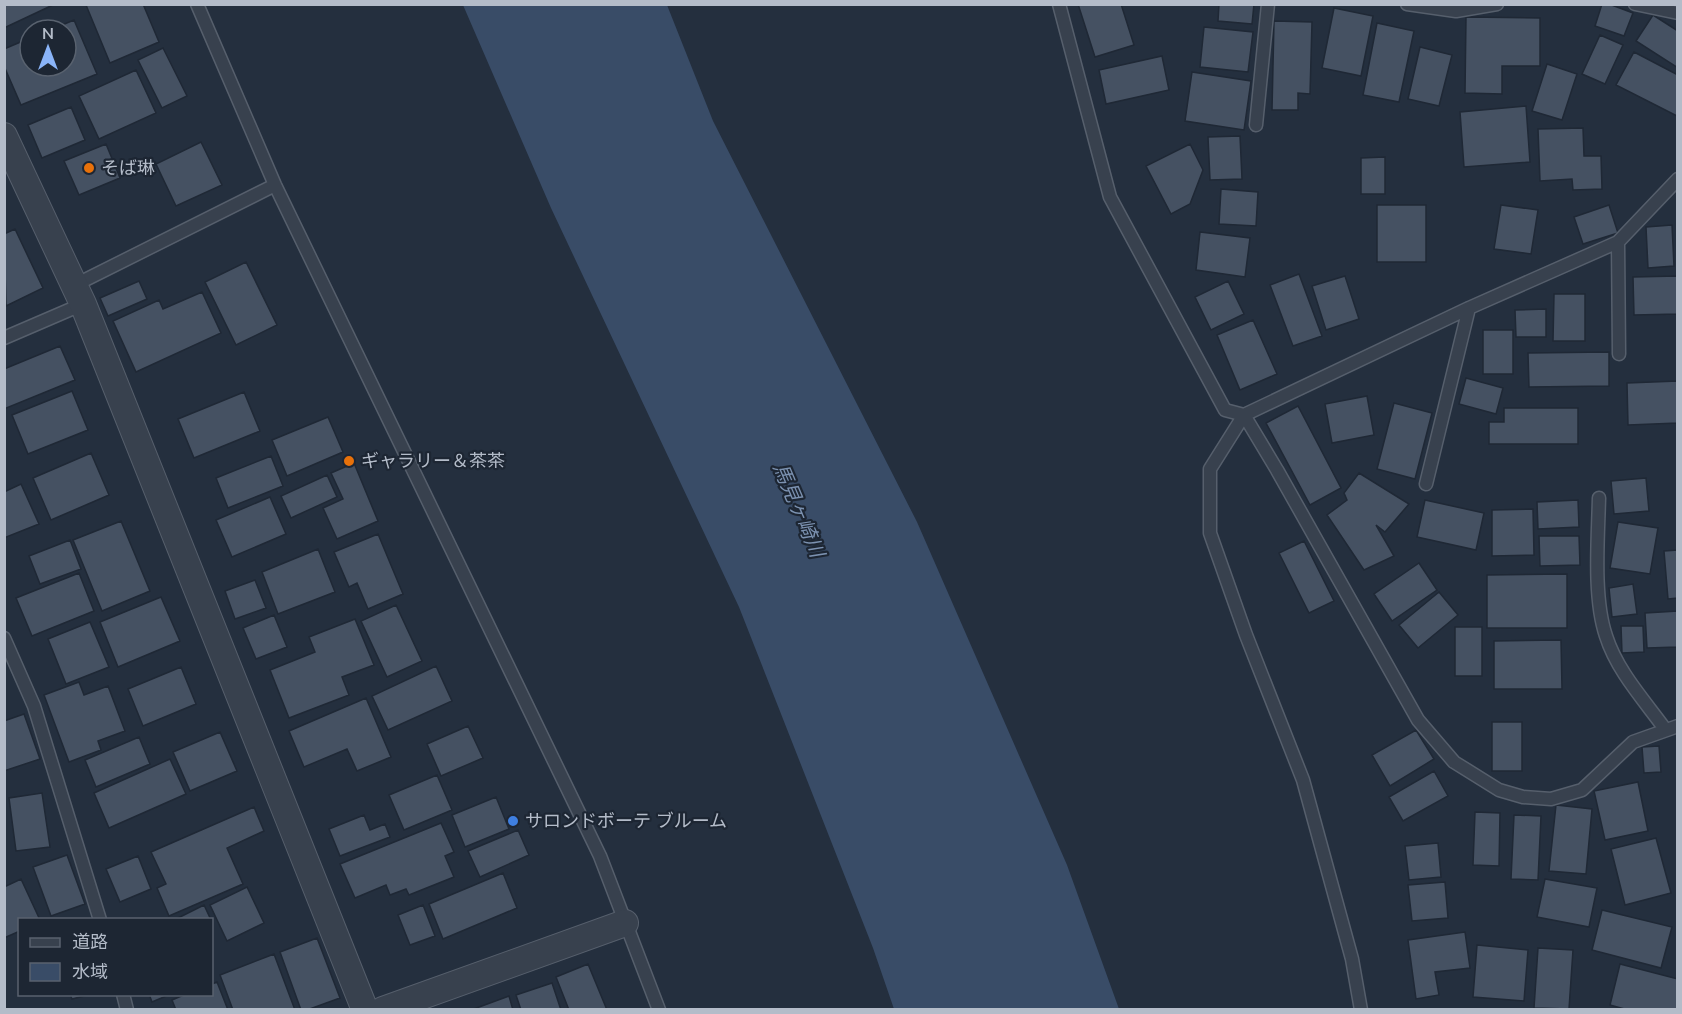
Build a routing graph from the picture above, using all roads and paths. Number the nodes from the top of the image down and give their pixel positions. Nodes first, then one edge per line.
1 (196, 4) edge
2 (1059, 4) edge
3 (1268, 4) edge
4 (1407, 4) edge
5 (1497, 4) edge
6 (1635, 4) edge
7 (1677, 13) edge
8 (1256, 125) dead end
9 (4, 136) edge
10 (275, 184) junction
11 (1676, 185) edge
12 (1618, 242) junction
13 (78, 295) junction
14 (1469, 308) junction
15 (4, 338) edge
16 (1619, 354) dead end
17 (1244, 415) junction
18 (1426, 484) dead end
19 (1599, 498) dead end
20 (4, 639) edge
21 (1671, 727) edge
22 (99, 918) edge
23 (625, 923) junction
24 (365, 1010) edge
25 (383, 1010) edge
26 (659, 1010) edge
27 (1360, 1010) edge

1 - 10 lane
2 - 17 lane
3 - 8 lane
4 - 5 lane
6 - 7 lane
9 - 13 street
10 - 13 lane
10 - 23 lane
11 - 12 lane
12 - 14 lane
12 - 16 lane
13 - 15 lane
13 - 24 street
14 - 17 lane
14 - 18 lane
17 - 21 lane
17 - 27 lane
19 - 21 lane
20 - 22 lane
23 - 25 street
23 - 26 lane

